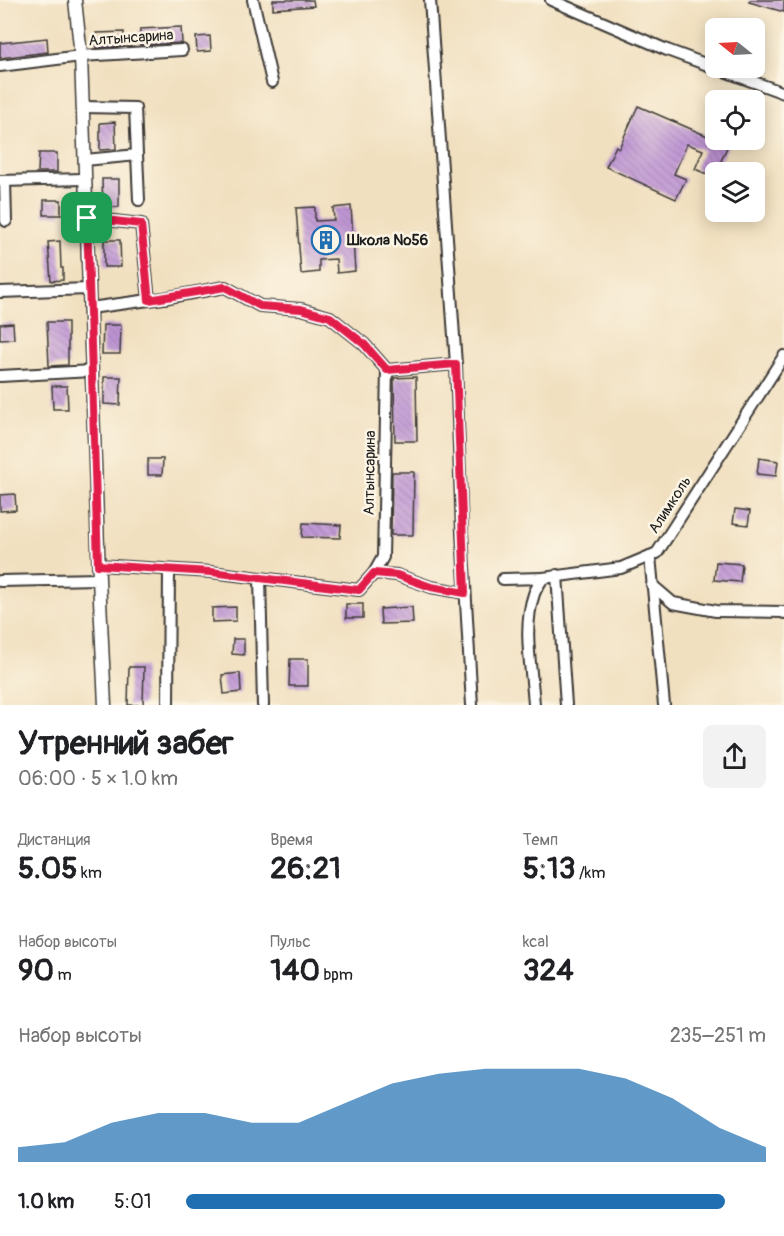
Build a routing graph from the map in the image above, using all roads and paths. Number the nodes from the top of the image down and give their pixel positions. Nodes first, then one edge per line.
1 (75, 0) edge
2 (253, 0) edge
3 (430, 0) edge
4 (551, 0) edge
5 (182, 50) dead end
6 (81, 56) junction
7 (0, 66) edge
8 (272, 82) dead end
9 (784, 93) edge
10 (83, 107) junction
11 (137, 155) junction
12 (85, 160) junction
13 (86, 179) junction
14 (2, 181) edge
15 (139, 200) dead end
16 (87, 218) junction
17 (6, 220) dead end
18 (89, 289) junction
19 (0, 292) edge
20 (149, 300) junction
21 (90, 308) junction
22 (784, 357) edge
23 (456, 364) junction
24 (92, 370) junction
25 (387, 370) junction
26 (0, 376) edge
27 (650, 556) junction
28 (98, 565) junction
29 (169, 570) junction
30 (374, 573) junction
31 (557, 575) junction
32 (261, 578) junction
33 (543, 578) junction
34 (99, 579) junction
35 (503, 579) dead end
36 (0, 581) edge
37 (652, 585) junction
38 (465, 593) junction
39 (784, 613) edge
40 (105, 705) edge
41 (168, 705) edge
42 (262, 705) edge
43 (472, 705) edge
44 (534, 705) edge
45 (566, 705) edge
46 (664, 705) edge

1 - 6 main road, Алтынсарина
2 - 8 street
3 - 23 street
4 - 9 street
5 - 6 street, Алтынсарина
6 - 7 street, Алтынсарина
6 - 10 main road, Алтынсарина
10 - 11 street
10 - 12 main road, Алтынсарина
11 - 12 street
11 - 15 street
12 - 13 main road, Алтынсарина
13 - 14 street
13 - 16 main road, Алтынсарина
14 - 17 street
16 - 18 main road, Алтынсарина
16 - 20 street
18 - 19 street
18 - 21 main road, Алтынсарина
20 - 21 street
20 - 25 street
21 - 24 main road, Алтынсарина
22 - 27 street, Алимколь
23 - 25 street
23 - 38 street
24 - 26 street
24 - 28 main road, Алтынсарина
25 - 30 street, Алтынсарина
27 - 31 street, Алимколь
27 - 37 street
28 - 29 street
28 - 34 main road, Алтынсарина
29 - 32 street
29 - 41 street
30 - 32 street
30 - 38 street
31 - 33 street, Алимколь
31 - 45 street
32 - 42 street
33 - 35 street, Алимколь
33 - 44 street
34 - 36 street
34 - 40 main road, Алтынсарина
37 - 39 street
37 - 46 street
38 - 43 street

